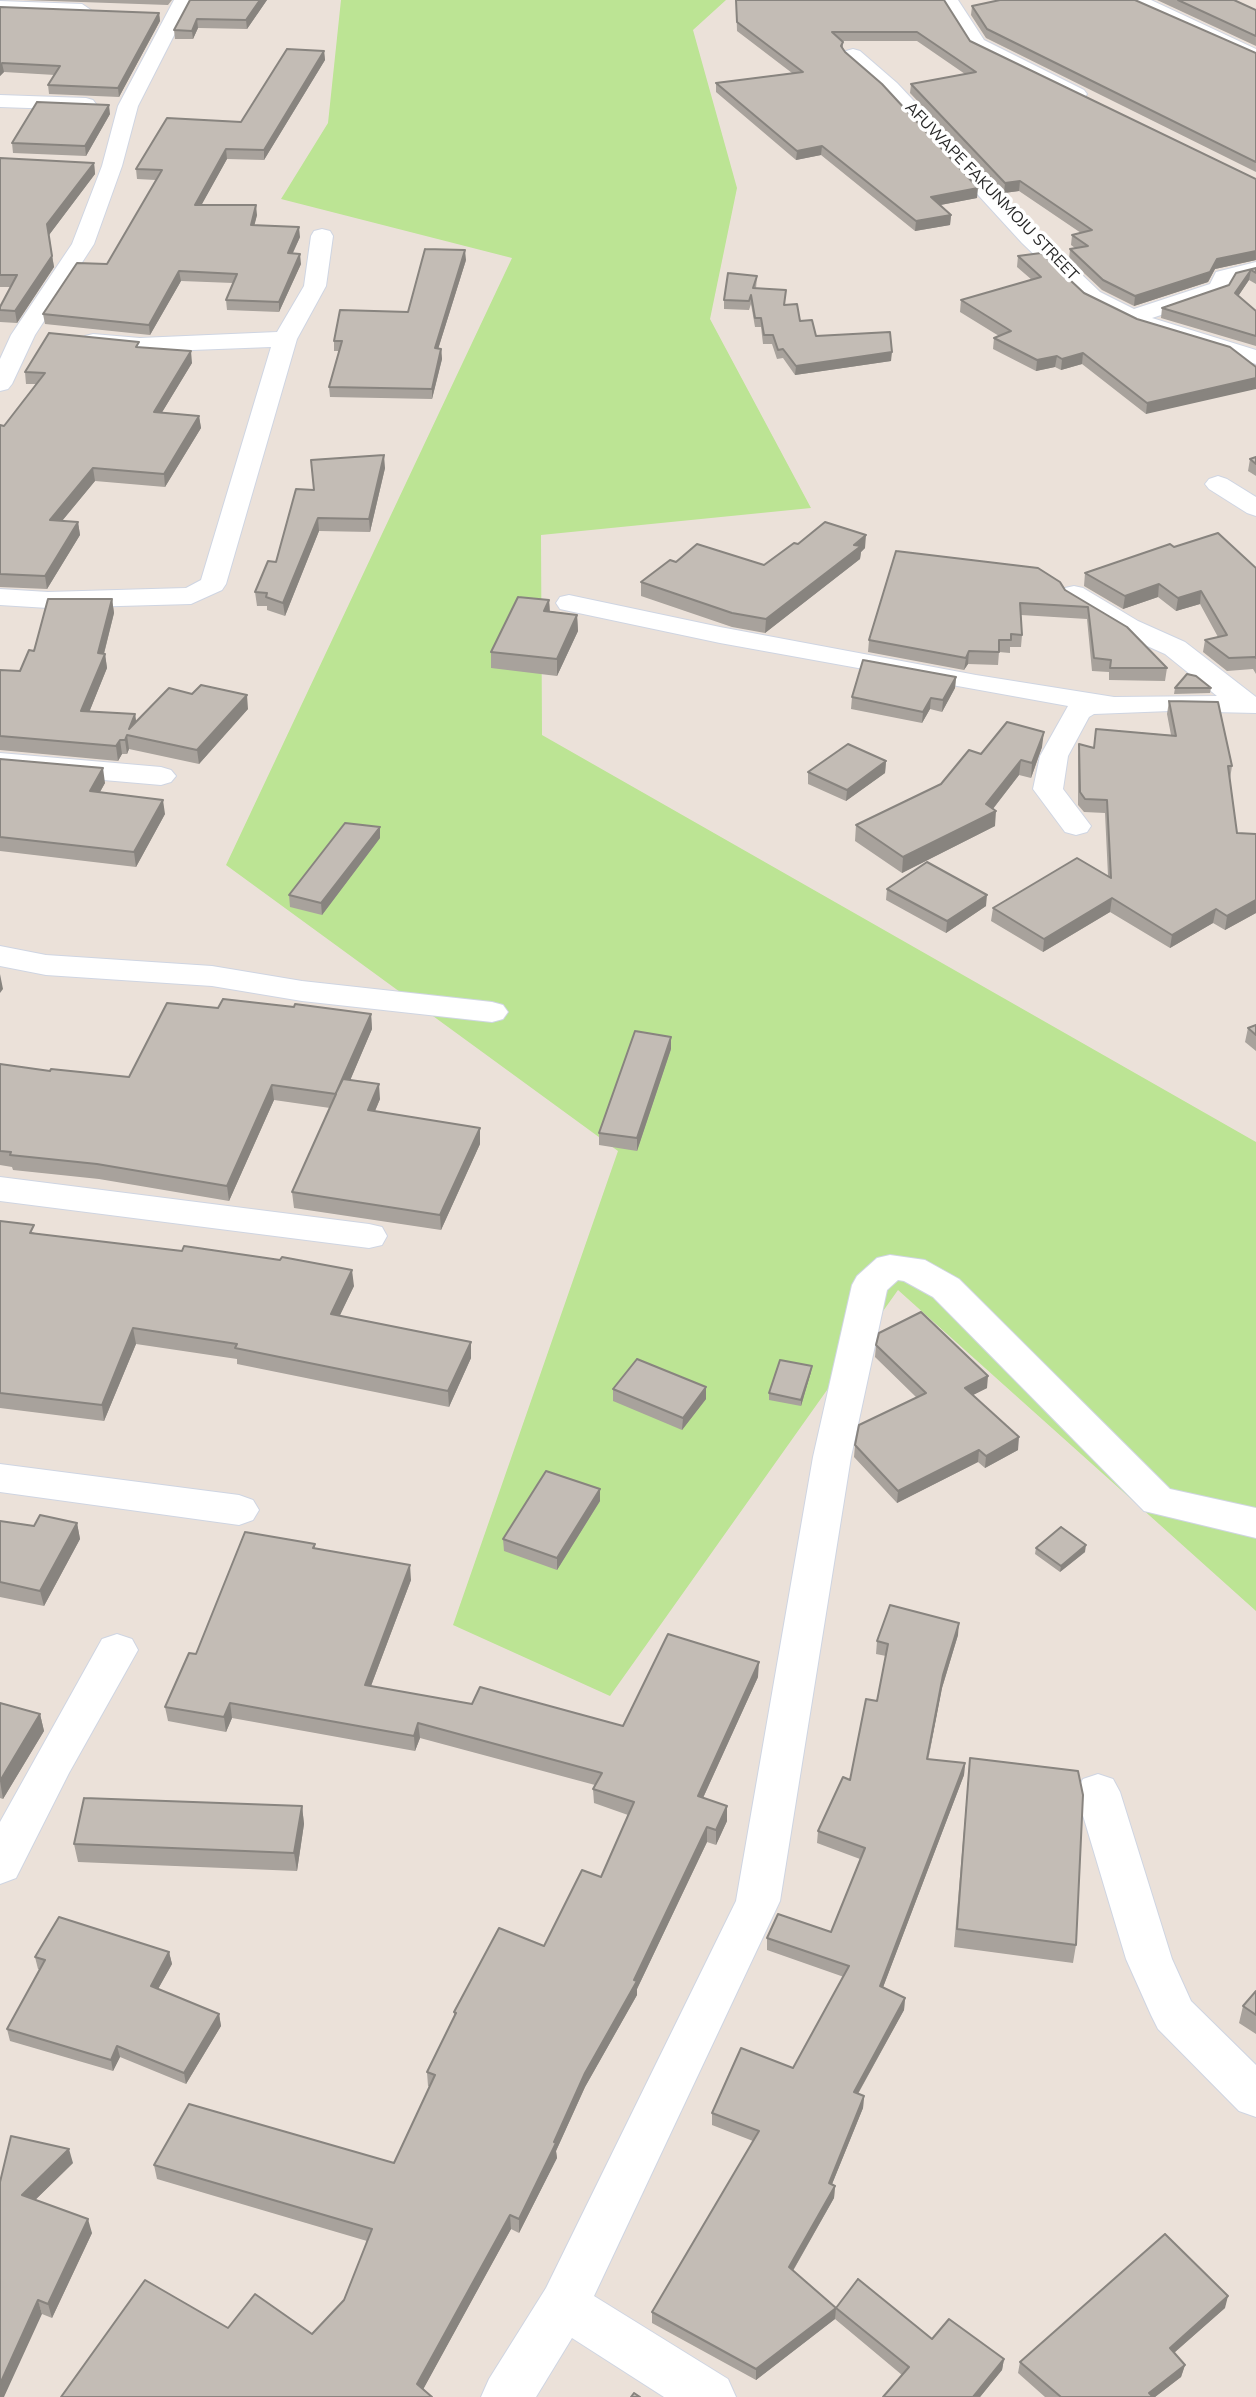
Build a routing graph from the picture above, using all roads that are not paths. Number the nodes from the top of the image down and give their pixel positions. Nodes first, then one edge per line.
1 (1136, 0) edge
2 (952, 5) edge
3 (979, 5) edge
4 (0, 7) edge
5 (172, 9) edge
6 (107, 11) edge
7 (853, 55) edge
8 (1256, 55) edge
9 (0, 100) edge
10 (1098, 104) edge
11 (128, 106) junction
12 (87, 165) edge
13 (112, 166) junction
14 (322, 236) dead end
15 (1255, 268) edge
16 (1133, 317) junction
17 (11, 333) edge
18 (49, 337) edge
19 (75, 340) edge
20 (285, 340) junction
21 (1256, 358) edge
22 (0, 384) edge
23 (1218, 484) dead end
24 (1256, 509) edge
25 (1074, 594) edge
26 (0, 597) edge
27 (569, 603) dead end
28 (1110, 704) junction
29 (1251, 705) edge
30 (0, 762) edge
31 (161, 776) dead end
32 (1076, 826) dead end
33 (0, 956) edge
34 (492, 1012) dead end
35 (0, 1189) edge
36 (369, 1236) dead end
37 (0, 1478) edge
38 (239, 1510) dead end
39 (1256, 1523) edge
40 (117, 1650) dead end
41 (1098, 1791) dead end
42 (0, 1865) edge
43 (1256, 2096) edge
44 (564, 2305) junction
45 (507, 2397) edge
46 (710, 2397) edge

1 - 8 street
2 - 3 street
2 - 10 street
4 - 6 street
5 - 11 street
7 - 16 street, AFUWAPE FAKUNMOJU STREET
9 - 11 street
11 - 13 street
12 - 13 street
13 - 17 street
14 - 20 street
15 - 16 street
16 - 21 street, AFUWAPE FAKUNMOJU STREET
17 - 18 street
17 - 22 street
19 - 20 street
20 - 26 street
23 - 24 street
25 - 29 street
27 - 28 street
28 - 29 street
28 - 32 street
30 - 31 street
33 - 34 street
35 - 36 street
37 - 38 street
39 - 44 street
40 - 42 street
41 - 43 street
44 - 45 street
44 - 46 street

